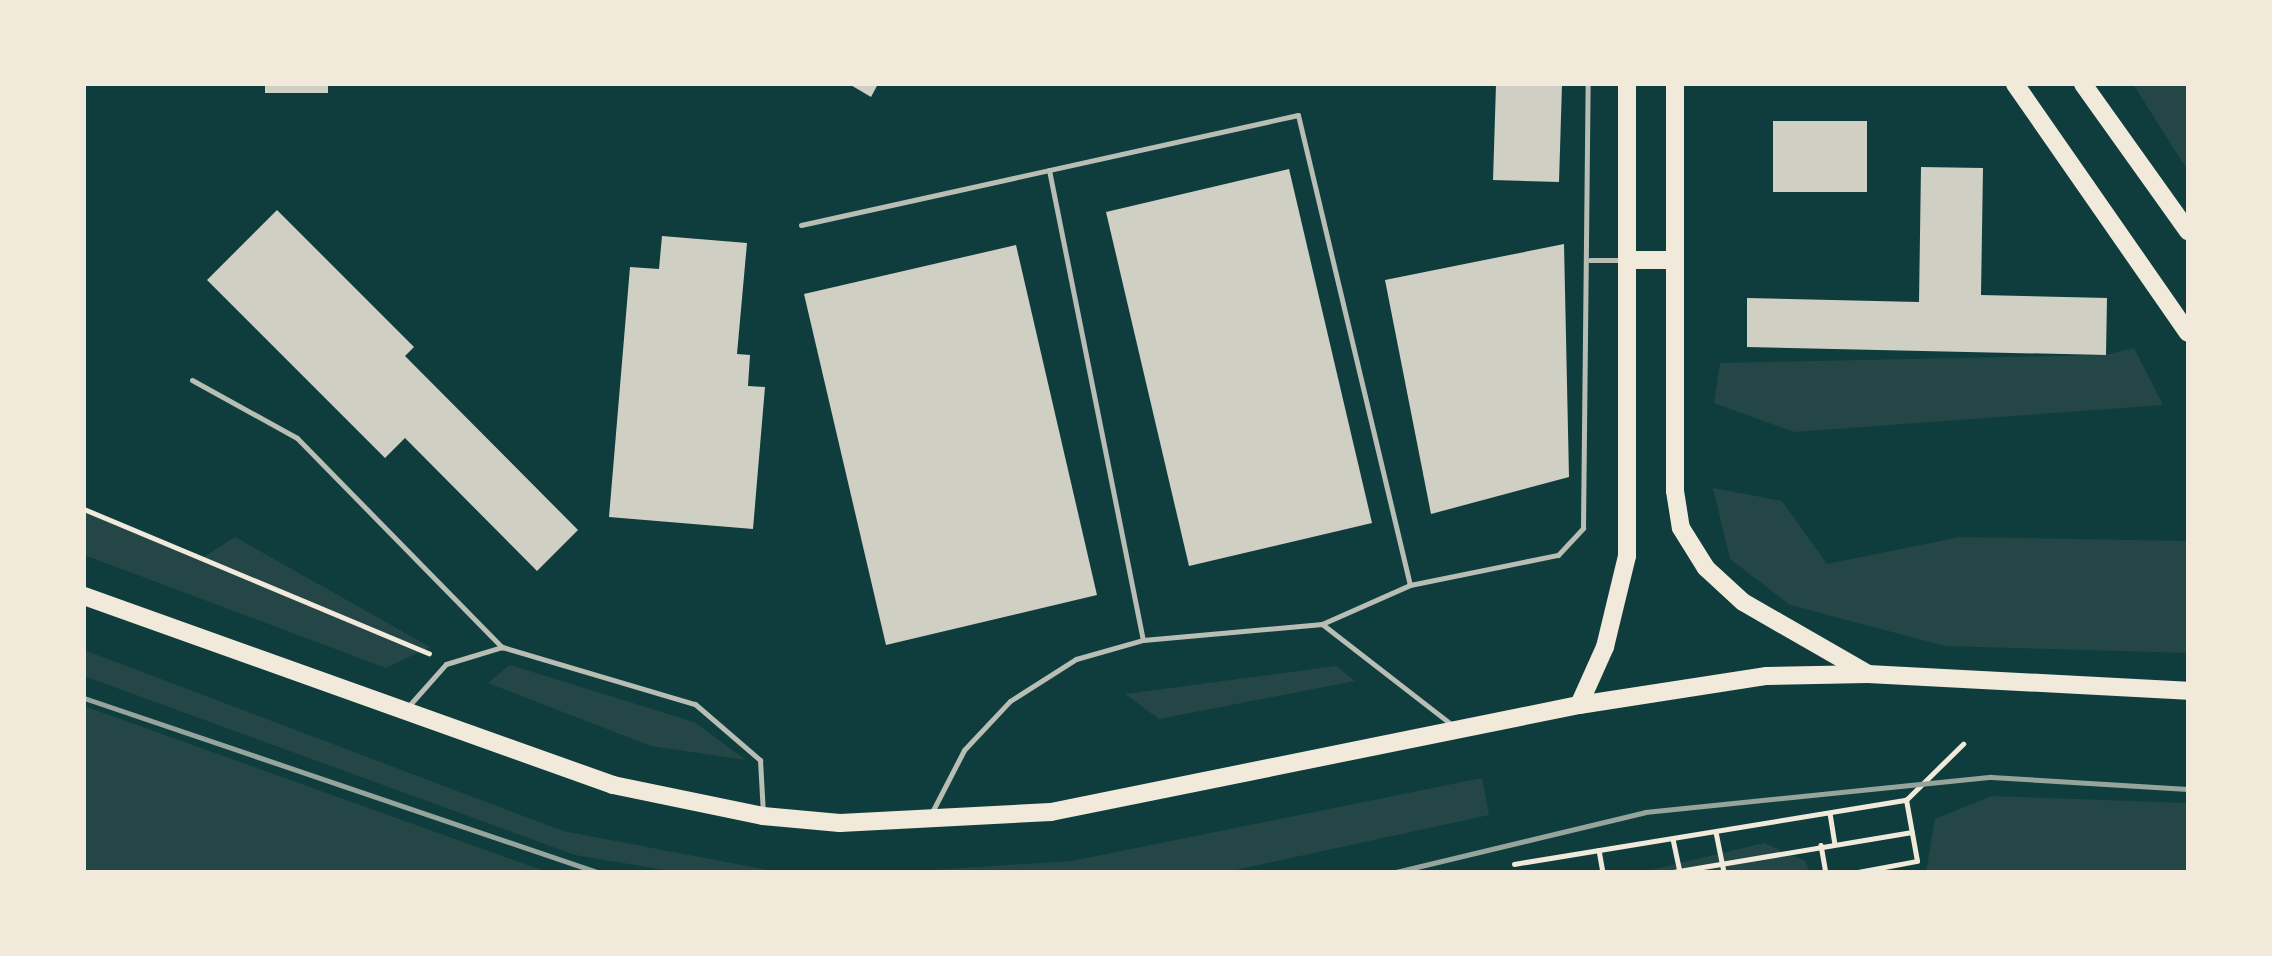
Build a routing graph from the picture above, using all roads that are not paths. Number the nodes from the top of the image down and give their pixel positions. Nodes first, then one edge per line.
1 (1588, 84) edge
2 (1628, 84) edge
3 (1675, 84) edge
4 (2015, 84) edge
5 (2083, 84) edge
6 (1049, 170) junction
7 (801, 225) dead end
8 (2188, 231) edge
9 (1590, 260) junction
10 (1627, 260) junction
11 (1672, 261) junction
12 (2188, 333) edge
13 (192, 380) dead end
14 (1410, 585) junction
15 (84, 596) edge
16 (1322, 624) junction
17 (1143, 640) junction
18 (502, 647) junction
19 (1868, 674) junction
20 (2188, 691) edge
21 (1579, 705) junction
22 (404, 711) junction
23 (1461, 732) junction
24 (763, 816) junction
25 (927, 822) junction

1 - 9 lane
2 - 10 main road
3 - 11 main road
4 - 12 main road
5 - 8 main road
6 - 7 lane
6 - 14 lane
6 - 17 lane
9 - 10 lane
9 - 14 lane
10 - 11 main road
10 - 21 main road
11 - 19 main road
13 - 18 lane
14 - 16 lane
15 - 22 main road
16 - 17 lane
16 - 23 lane
17 - 25 lane
18 - 22 lane
18 - 24 lane
19 - 20 main road
19 - 21 main road
21 - 23 main road
22 - 24 main road
23 - 25 main road
24 - 25 main road

